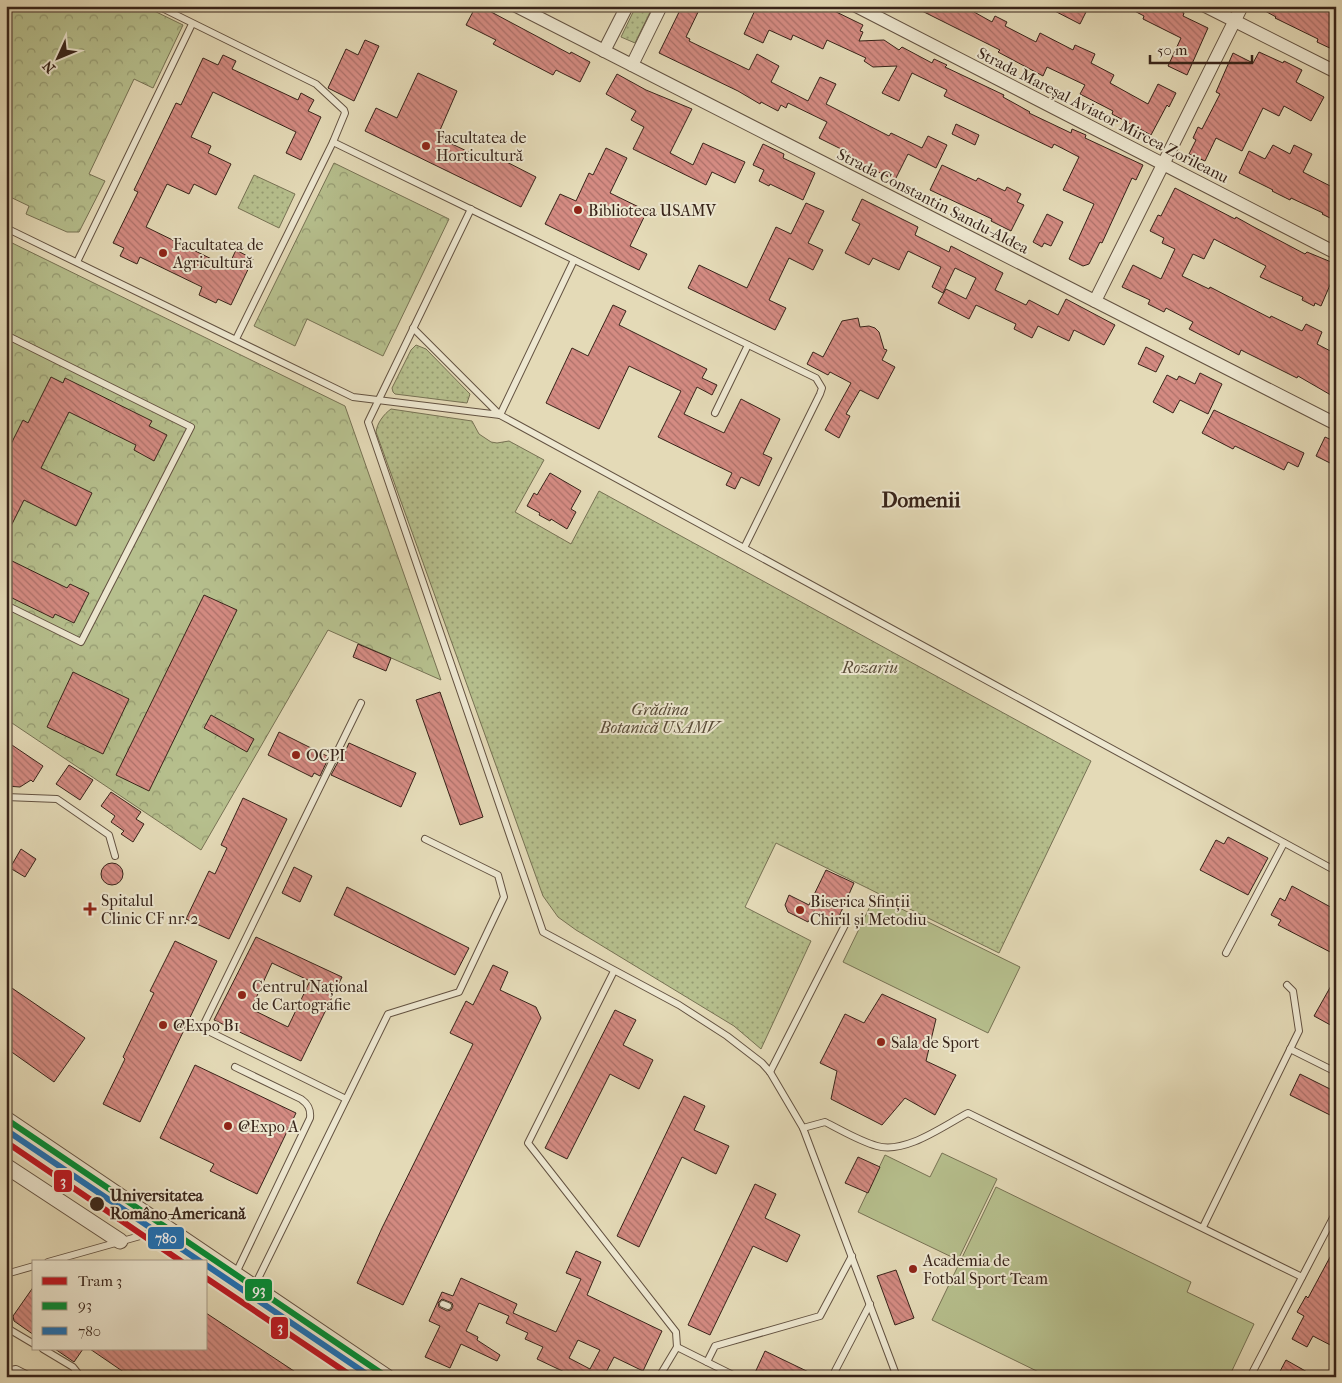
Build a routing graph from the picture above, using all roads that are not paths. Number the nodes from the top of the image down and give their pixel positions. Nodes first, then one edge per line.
1 (158, 6) edge
2 (516, 6) edge
3 (626, 6) edge
4 (661, 6) edge
5 (856, 6) edge
6 (1205, 6) edge
7 (1242, 6) edge
8 (1234, 22) junction
9 (192, 24) junction
10 (604, 51) junction
11 (632, 65) junction
12 (1336, 72) edge
13 (334, 142) junction
14 (1163, 164) junction
15 (471, 209) junction
16 (6, 228) edge
17 (1336, 253) edge
18 (574, 260) junction
19 (77, 262) junction
20 (1094, 301) junction
21 (413, 328) junction
22 (6, 335) edge
23 (236, 340) junction
24 (748, 345) junction
25 (378, 399) junction
26 (715, 413) dead end
27 (500, 415) junction
28 (1336, 424) edge
29 (744, 548) junction
30 (6, 606) edge
31 (360, 702) dead end
32 (6, 798) edge
33 (425, 839) dead end
34 (1284, 843) junction
35 (116, 856) dead end
36 (1336, 871) edge
37 (845, 925) dead end
38 (1226, 953) dead end
39 (614, 971) junction
40 (1287, 986) dead end
41 (1290, 1049) junction
42 (235, 1067) dead end
43 (770, 1072) junction
44 (1336, 1072) edge
45 (346, 1099) junction
46 (6, 1118) edge
47 (803, 1128) junction
48 (6, 1166) edge
49 (1336, 1212) edge
50 (167, 1228) junction
51 (1203, 1228) junction
52 (120, 1241) junction
53 (852, 1256) junction
54 (55, 1260) edge
55 (32, 1267) edge
56 (6, 1274) edge
57 (235, 1274) junction
58 (1302, 1277) junction
59 (6, 1278) edge
60 (254, 1287) junction
61 (870, 1304) junction
62 (8, 1329) edge
63 (32, 1343) edge
64 (677, 1347) junction
65 (45, 1350) edge
66 (707, 1362) junction
67 (6, 1371) edge
68 (835, 1371) dead end
69 (32, 1377) edge
70 (81, 1377) edge
71 (387, 1377) edge
72 (659, 1377) edge
73 (738, 1377) edge
74 (897, 1377) edge
75 (1250, 1377) edge

1 - 9 lane
2 - 10 street, Strada Constantin Sandu-Aldea
3 - 10 street
4 - 11 street
5 - 14 street, Strada Mareșal Aviator Mircea Zorileanu
6 - 8 street
7 - 8 street
8 - 12 street
8 - 14 street
9 - 13 lane
9 - 19 lane
10 - 11 street, Strada Constantin Sandu-Aldea
11 - 20 street, Strada Constantin Sandu-Aldea
13 - 15 lane
13 - 23 lane
14 - 17 street, Strada Mareșal Aviator Mircea Zorileanu
14 - 20 street
15 - 18 lane
15 - 21 lane
16 - 19 lane
18 - 24 lane
18 - 27 lane
19 - 23 lane
20 - 28 street, Strada Constantin Sandu-Aldea
21 - 25 lane
21 - 27 lane
22 - 30 lane
23 - 25 lane
24 - 26 lane
24 - 29 lane
25 - 27 lane
25 - 39 lane
27 - 29 lane
29 - 34 lane
31 - 45 lane
32 - 35 lane
33 - 45 lane
34 - 36 lane
34 - 38 lane
37 - 43 lane
39 - 43 lane
39 - 64 lane
40 - 41 lane
41 - 44 lane
41 - 51 lane
42 - 57 lane
43 - 47 lane
45 - 60 lane
46 - 50 street
47 - 51 lane
47 - 53 lane
48 - 52 street
49 - 58 lane
50 - 52 lane
50 - 57 street
51 - 58 lane
52 - 54 lane
53 - 61 lane
53 - 66 lane
55 - 56 lane
57 - 60 street
58 - 75 lane
59 - 62 lane
60 - 71 street
61 - 68 lane
61 - 74 lane
62 - 63 lane
64 - 66 lane
64 - 72 lane
65 - 70 lane
66 - 73 lane
67 - 69 lane

